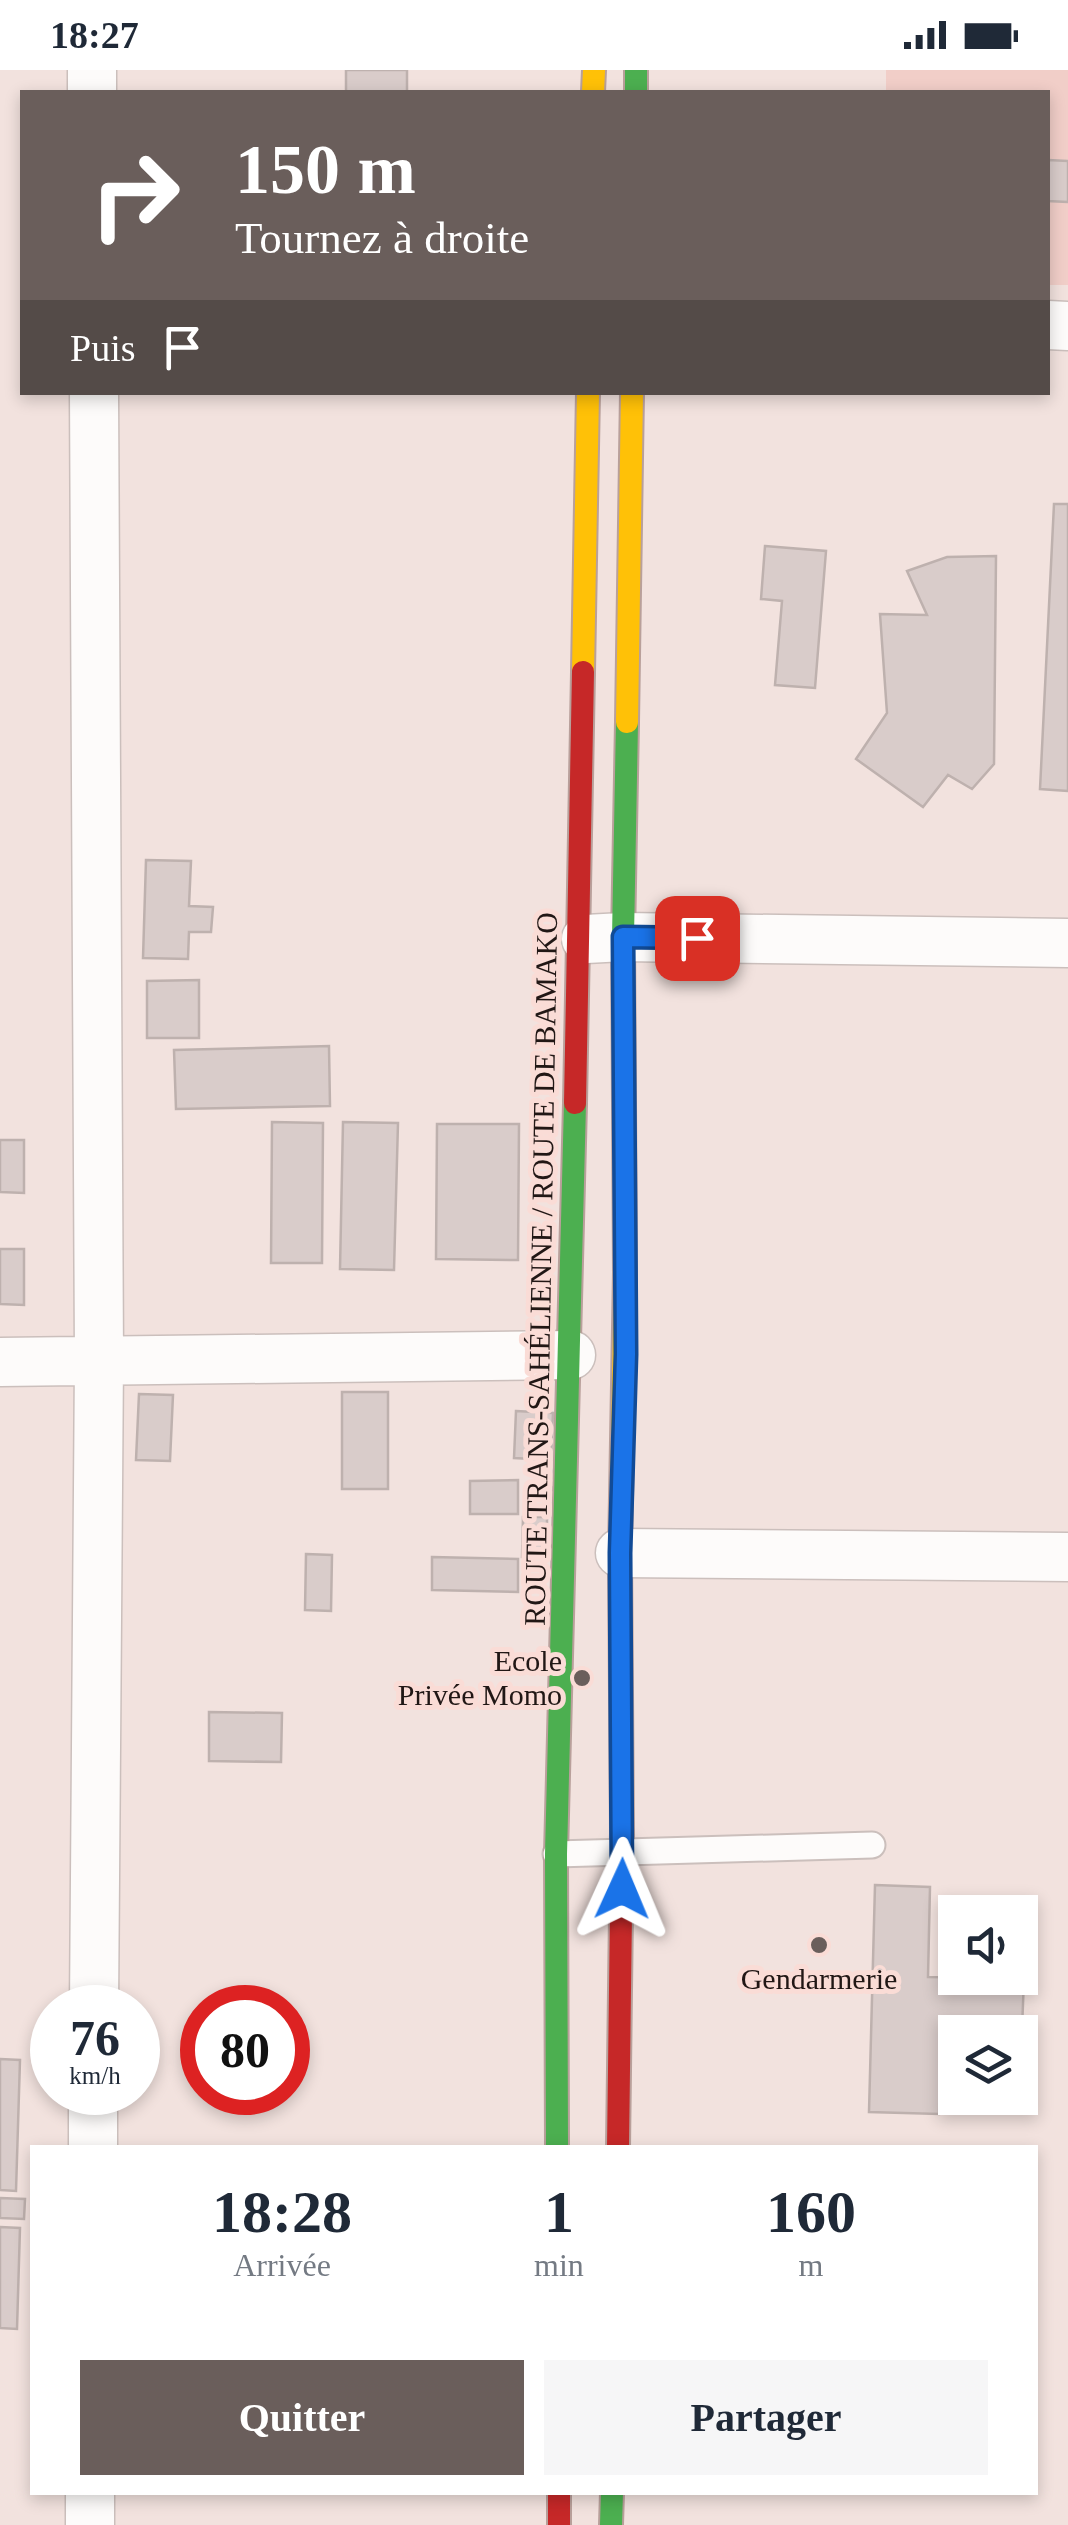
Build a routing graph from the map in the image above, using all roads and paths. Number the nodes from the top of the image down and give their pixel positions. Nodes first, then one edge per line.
1 (94, 395) edge
2 (588, 395) edge
3 (632, 395) edge
4 (601, 938) junction
5 (1068, 943) edge
6 (571, 1356) junction
7 (99, 1359) junction
8 (0, 1362) edge
9 (620, 1553) junction
10 (1068, 1557) edge
11 (872, 1845) dead end
12 (622, 1852) junction
13 (556, 1854) junction
14 (94, 1985) edge
15 (93, 2115) edge
16 (93, 2145) edge
17 (558, 2145) edge
18 (618, 2145) edge
19 (90, 2495) edge
20 (559, 2495) edge
21 (612, 2495) edge
22 (90, 2525) edge
23 (559, 2525) edge
24 (611, 2525) edge

1 - 7 street
2 - 4 highway, ROUTE TRANS-SAHÉLIENNE / ROUTE DE BAMAKO
3 - 4 highway, ROUTE TRANS-SAHÉLIENNE / ROUTE DE BAMAKO
4 - 5 street
4 - 6 highway, ROUTE TRANS-SAHÉLIENNE / ROUTE DE BAMAKO
4 - 9 highway, ROUTE TRANS-SAHÉLIENNE / ROUTE DE BAMAKO
6 - 7 street
6 - 13 highway, ROUTE TRANS-SAHÉLIENNE / ROUTE DE BAMAKO
7 - 8 street
7 - 14 street
9 - 10 street
9 - 12 highway, ROUTE TRANS-SAHÉLIENNE / ROUTE DE BAMAKO
11 - 12 lane
12 - 13 lane
12 - 18 highway, ROUTE TRANS-SAHÉLIENNE / ROUTE DE BAMAKO
13 - 17 highway, ROUTE TRANS-SAHÉLIENNE / ROUTE DE BAMAKO
15 - 16 street
19 - 22 street
20 - 23 highway
21 - 24 highway

